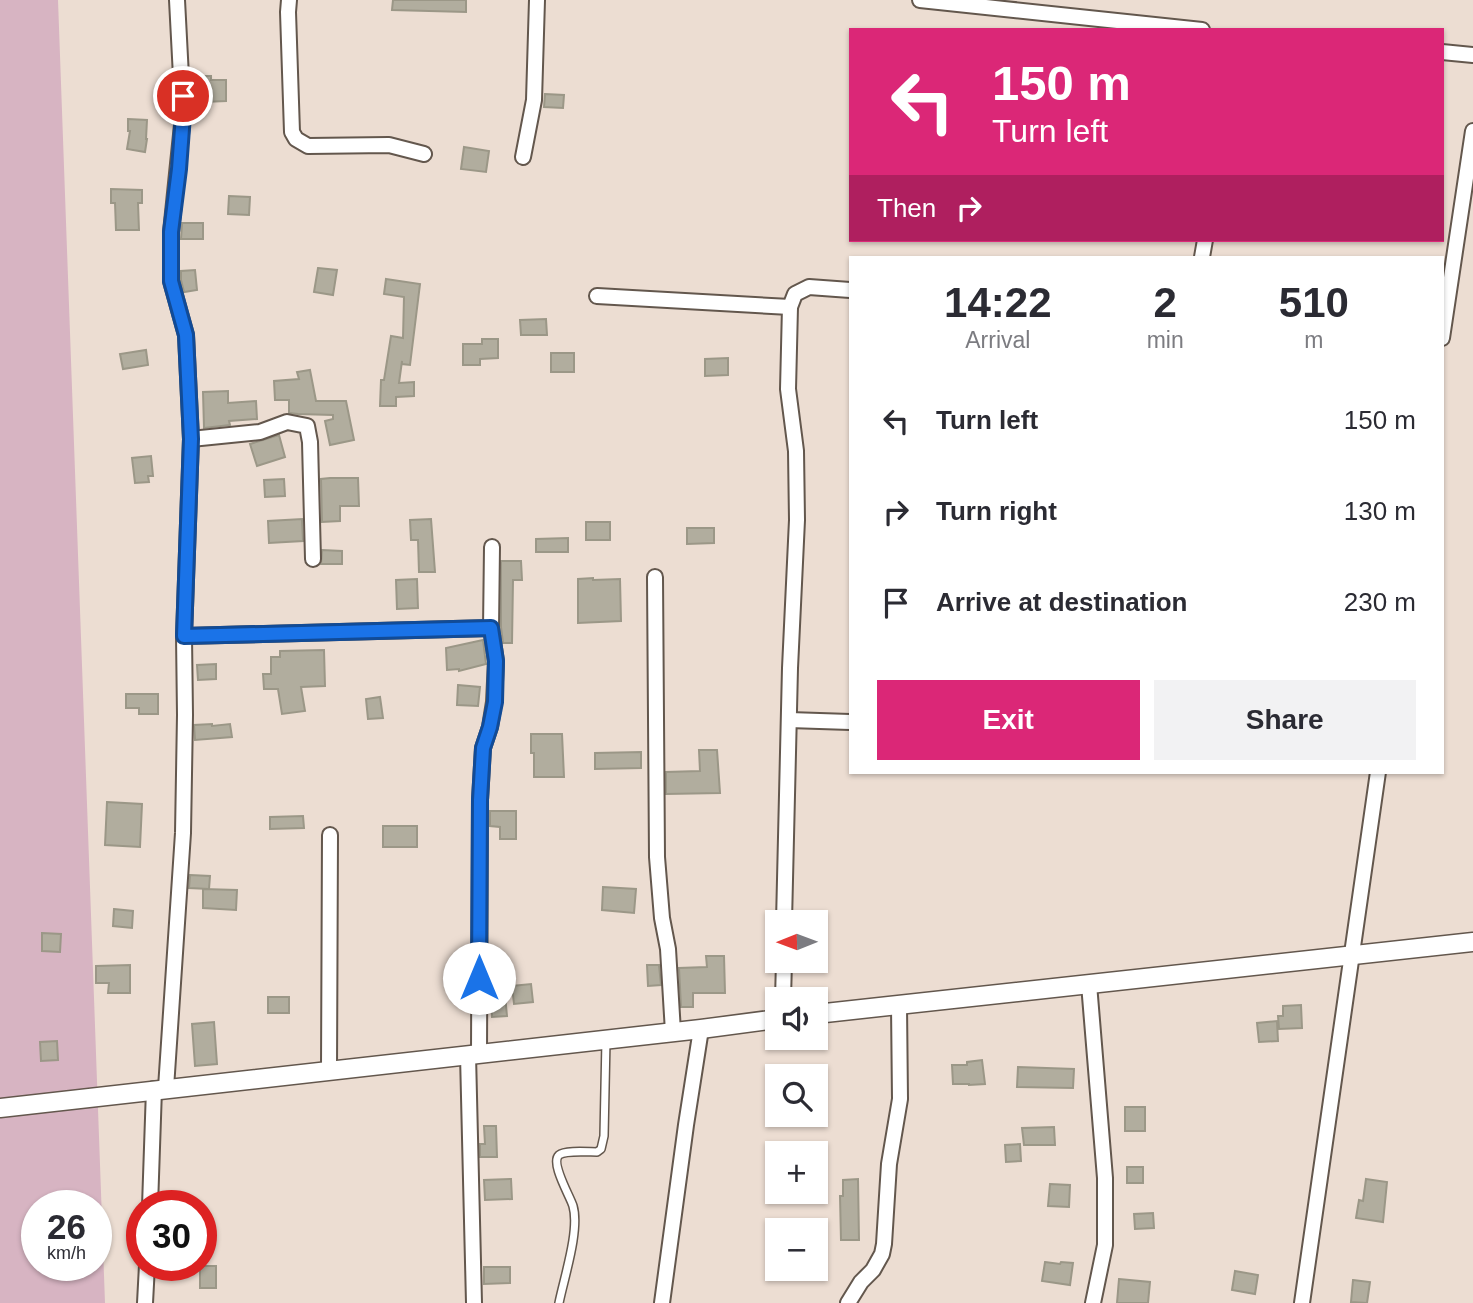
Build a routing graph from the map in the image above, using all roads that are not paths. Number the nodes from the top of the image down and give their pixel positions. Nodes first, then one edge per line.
1 (177, 0) edge
2 (289, 0) edge
3 (537, 0) edge
4 (920, 0) edge
5 (1183, 28) edge
6 (1444, 52) edge
7 (1473, 55) edge
8 (1473, 131) edge
9 (424, 154) dead end
10 (523, 157) dead end
11 (849, 290) edge
12 (597, 296) dead end
13 (790, 307) junction
14 (1444, 325) edge
15 (191, 439) junction
16 (492, 547) dead end
17 (313, 559) dead end
18 (655, 577) dead end
19 (491, 628) junction
20 (184, 636) junction
21 (789, 720) junction
22 (849, 722) edge
23 (1378, 774) edge
24 (330, 835) dead end
25 (785, 910) edge
26 (1473, 942) edge
27 (1352, 955) junction
28 (1089, 984) junction
29 (899, 1006) junction
30 (828, 1013) edge
31 (765, 1021) edge
32 (701, 1029) junction
33 (673, 1032) junction
34 (606, 1040) junction
35 (473, 1054) junction
36 (329, 1070) junction
37 (160, 1089) junction
38 (0, 1108) edge
39 (151, 1190) edge
40 (146, 1281) edge
41 (145, 1303) edge
42 (474, 1303) edge
43 (559, 1303) edge
44 (662, 1303) edge
45 (848, 1303) edge
46 (1093, 1303) edge
47 (1302, 1303) edge

1 - 15 street
2 - 9 street
3 - 10 street
4 - 5 street
6 - 7 street
8 - 14 street
11 - 13 street
12 - 13 street
13 - 21 street
15 - 17 street
15 - 20 street
16 - 19 street
18 - 33 street
19 - 20 street
19 - 35 street
20 - 37 street
21 - 22 street
21 - 25 street
23 - 27 street
24 - 36 street
26 - 27 street
27 - 28 street
27 - 47 street
28 - 29 street
28 - 46 street
29 - 30 street
29 - 45 street
31 - 32 street
32 - 33 street
32 - 44 street
33 - 34 street
34 - 35 street
34 - 43 lane
35 - 36 street
35 - 42 street
36 - 37 street
37 - 38 street
37 - 39 street
40 - 41 street

